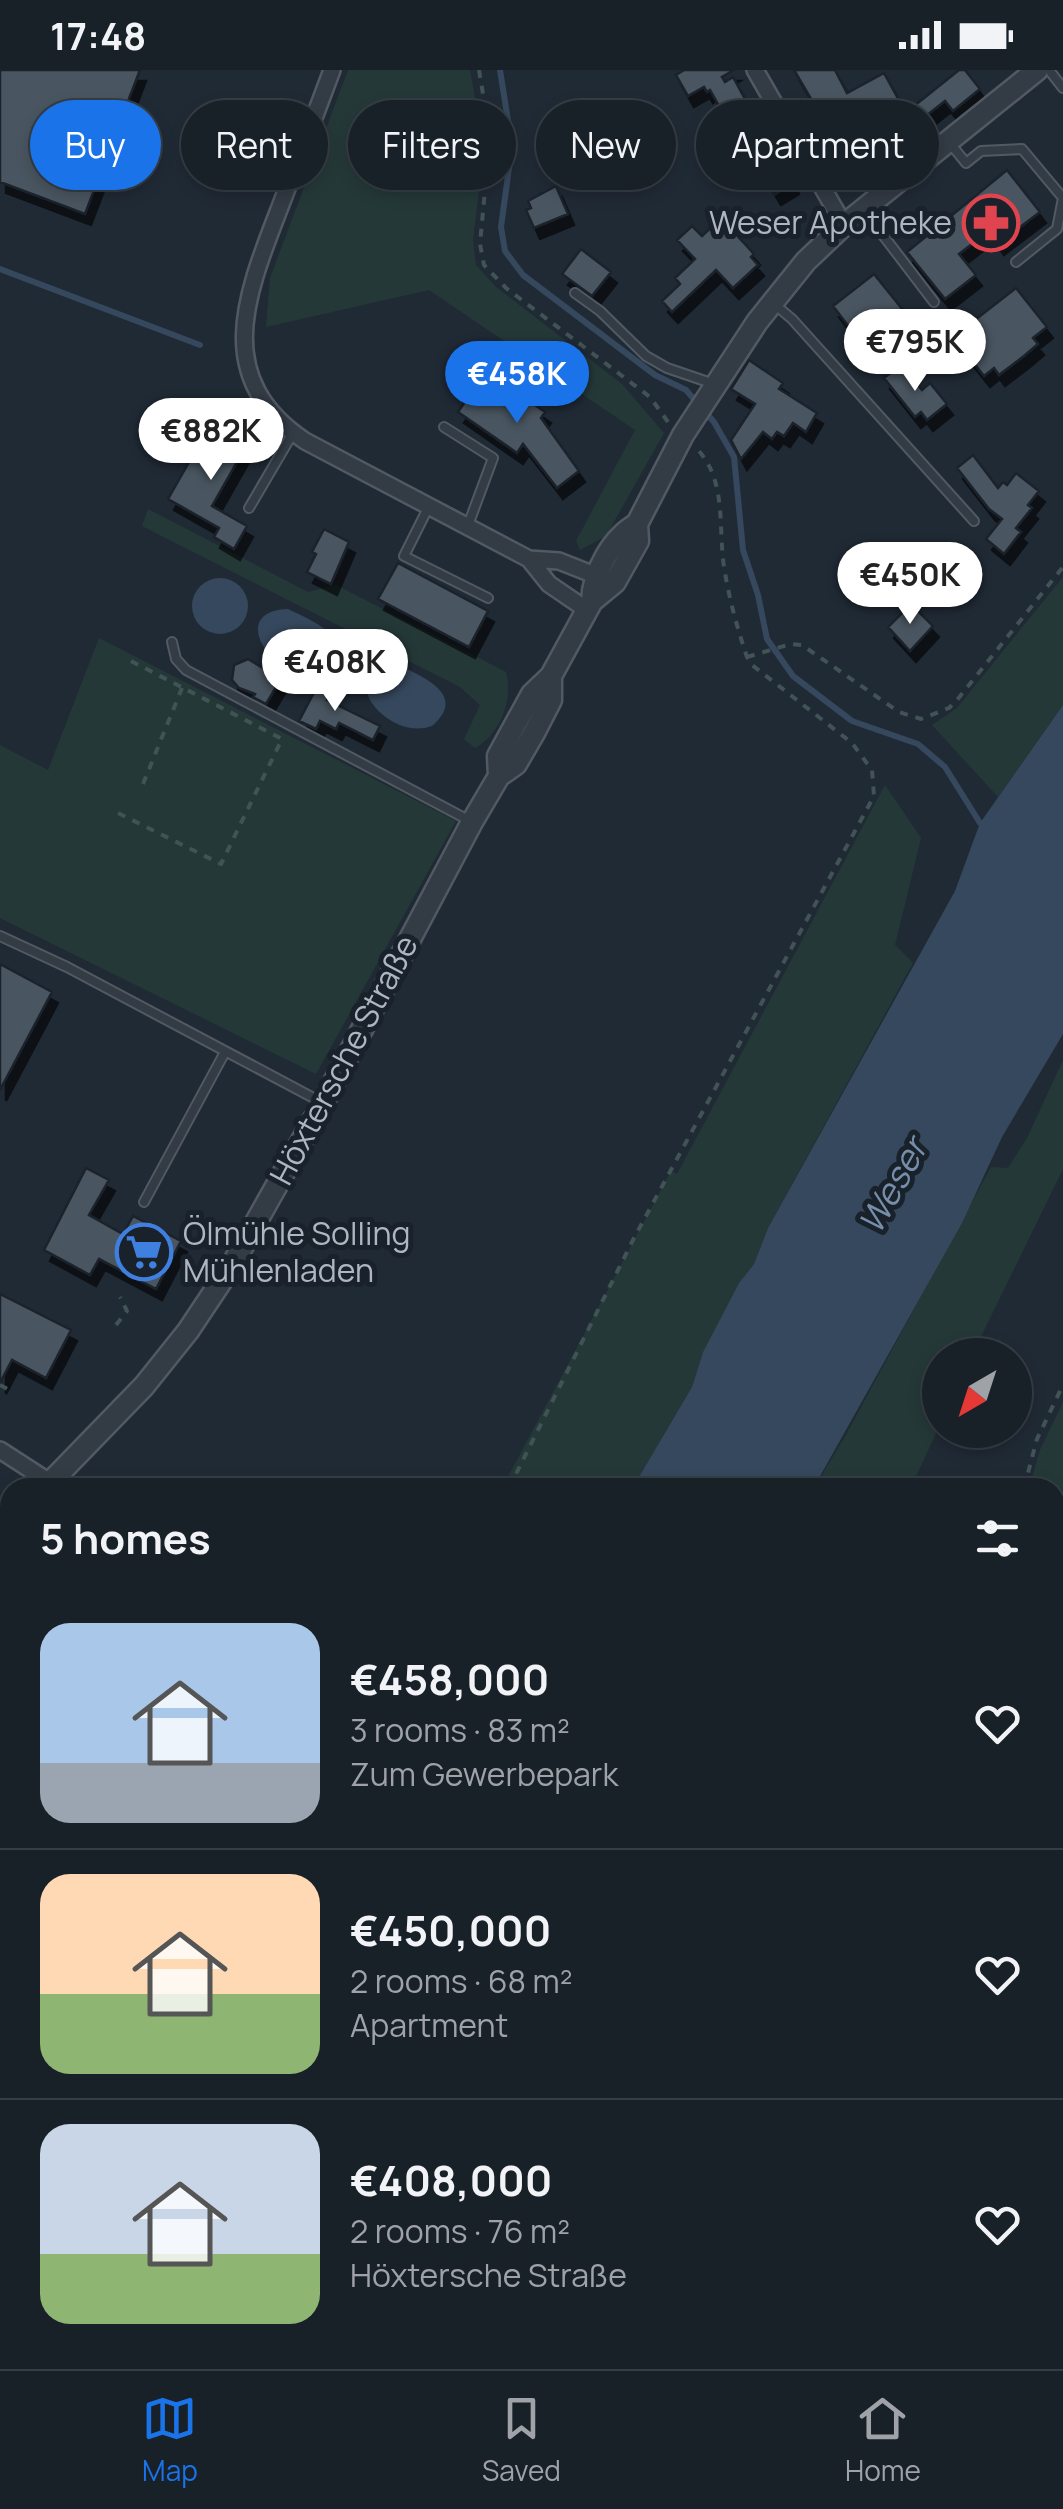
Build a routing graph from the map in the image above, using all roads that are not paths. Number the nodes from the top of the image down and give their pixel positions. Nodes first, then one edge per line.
1 (332, 70) edge
2 (755, 70) edge
3 (1037, 70) edge
4 (1049, 70) edge
5 (1063, 88) edge
6 (948, 140) junction
7 (863, 209) junction
8 (844, 224) junction
9 (1016, 262) dead end
10 (575, 293) dead end
11 (934, 302) dead end
12 (773, 303) junction
13 (710, 390) junction
14 (444, 427) dead end
15 (293, 433) junction
16 (249, 508) dead end
17 (428, 508) junction
18 (974, 522) dead end
19 (638, 524) junction
20 (467, 528) junction
21 (529, 559) junction
22 (597, 576) junction
23 (488, 598) dead end
24 (590, 606) junction
25 (172, 642) dead end
26 (472, 822) junction
27 (0, 936) edge
28 (225, 1052) junction
29 (323, 1103) junction
30 (144, 1202) dead end
31 (0, 1450) edge
32 (47, 1478) edge
33 (55, 1478) edge

1 - 15 street
2 - 8 street
3 - 6 street
4 - 5 lane
6 - 7 street
6 - 9 lane
7 - 8 street
7 - 11 lane
8 - 12 street
10 - 13 lane
12 - 13 street
12 - 18 lane
13 - 19 street
14 - 20 lane
15 - 16 lane
15 - 17 street
17 - 20 street
17 - 23 lane
19 - 22 street
19 - 24 street
20 - 21 street
21 - 22 street
21 - 24 street
22 - 24 street
24 - 26 street, Höxtersche Straße
25 - 26 lane
26 - 29 street, Höxtersche Straße
27 - 28 lane
28 - 29 lane
28 - 30 lane
29 - 33 street, Höxtersche Straße
31 - 32 street

